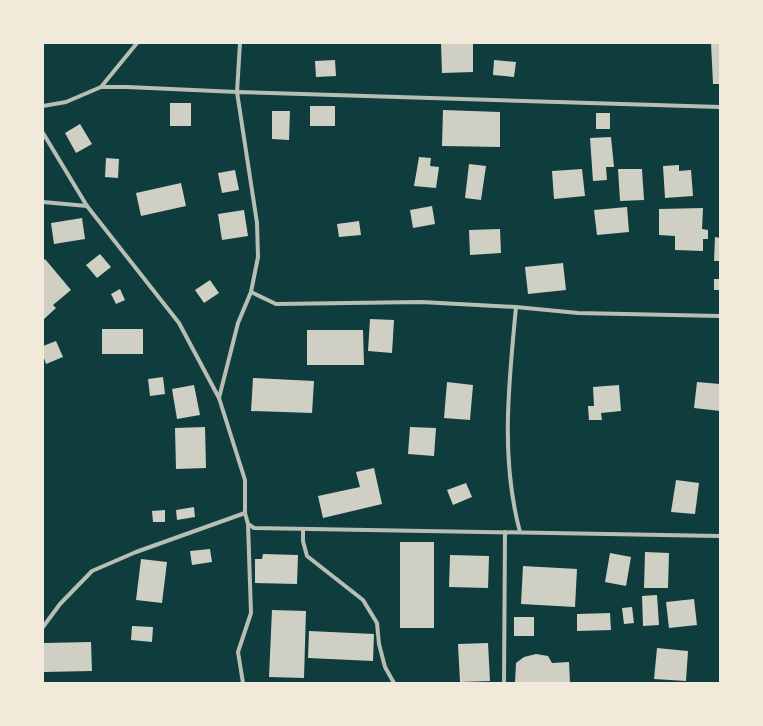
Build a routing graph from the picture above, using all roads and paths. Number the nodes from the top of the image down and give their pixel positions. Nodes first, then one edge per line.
1 (137, 43) edge
2 (240, 43) edge
3 (101, 87) junction
4 (237, 92) junction
5 (43, 106) edge
6 (720, 107) edge
7 (43, 133) edge
8 (43, 202) edge
9 (87, 206) junction
10 (251, 292) junction
11 (516, 307) junction
12 (720, 316) edge
13 (219, 398) junction
14 (245, 513) junction
15 (248, 524) junction
16 (303, 528) junction
17 (505, 532) junction
18 (520, 532) junction
19 (720, 536) edge
20 (43, 627) edge
21 (243, 683) edge
22 (394, 683) edge
23 (504, 683) edge

1 - 3 street
2 - 4 street
3 - 4 street
3 - 5 street
4 - 6 street
4 - 10 street
7 - 9 street
8 - 9 street
9 - 13 street
10 - 11 street
10 - 13 street
11 - 12 street
11 - 18 street
13 - 14 street
14 - 15 street
14 - 20 street
15 - 16 street
15 - 21 street
16 - 17 street
16 - 22 street
17 - 18 street
17 - 23 street
18 - 19 street

